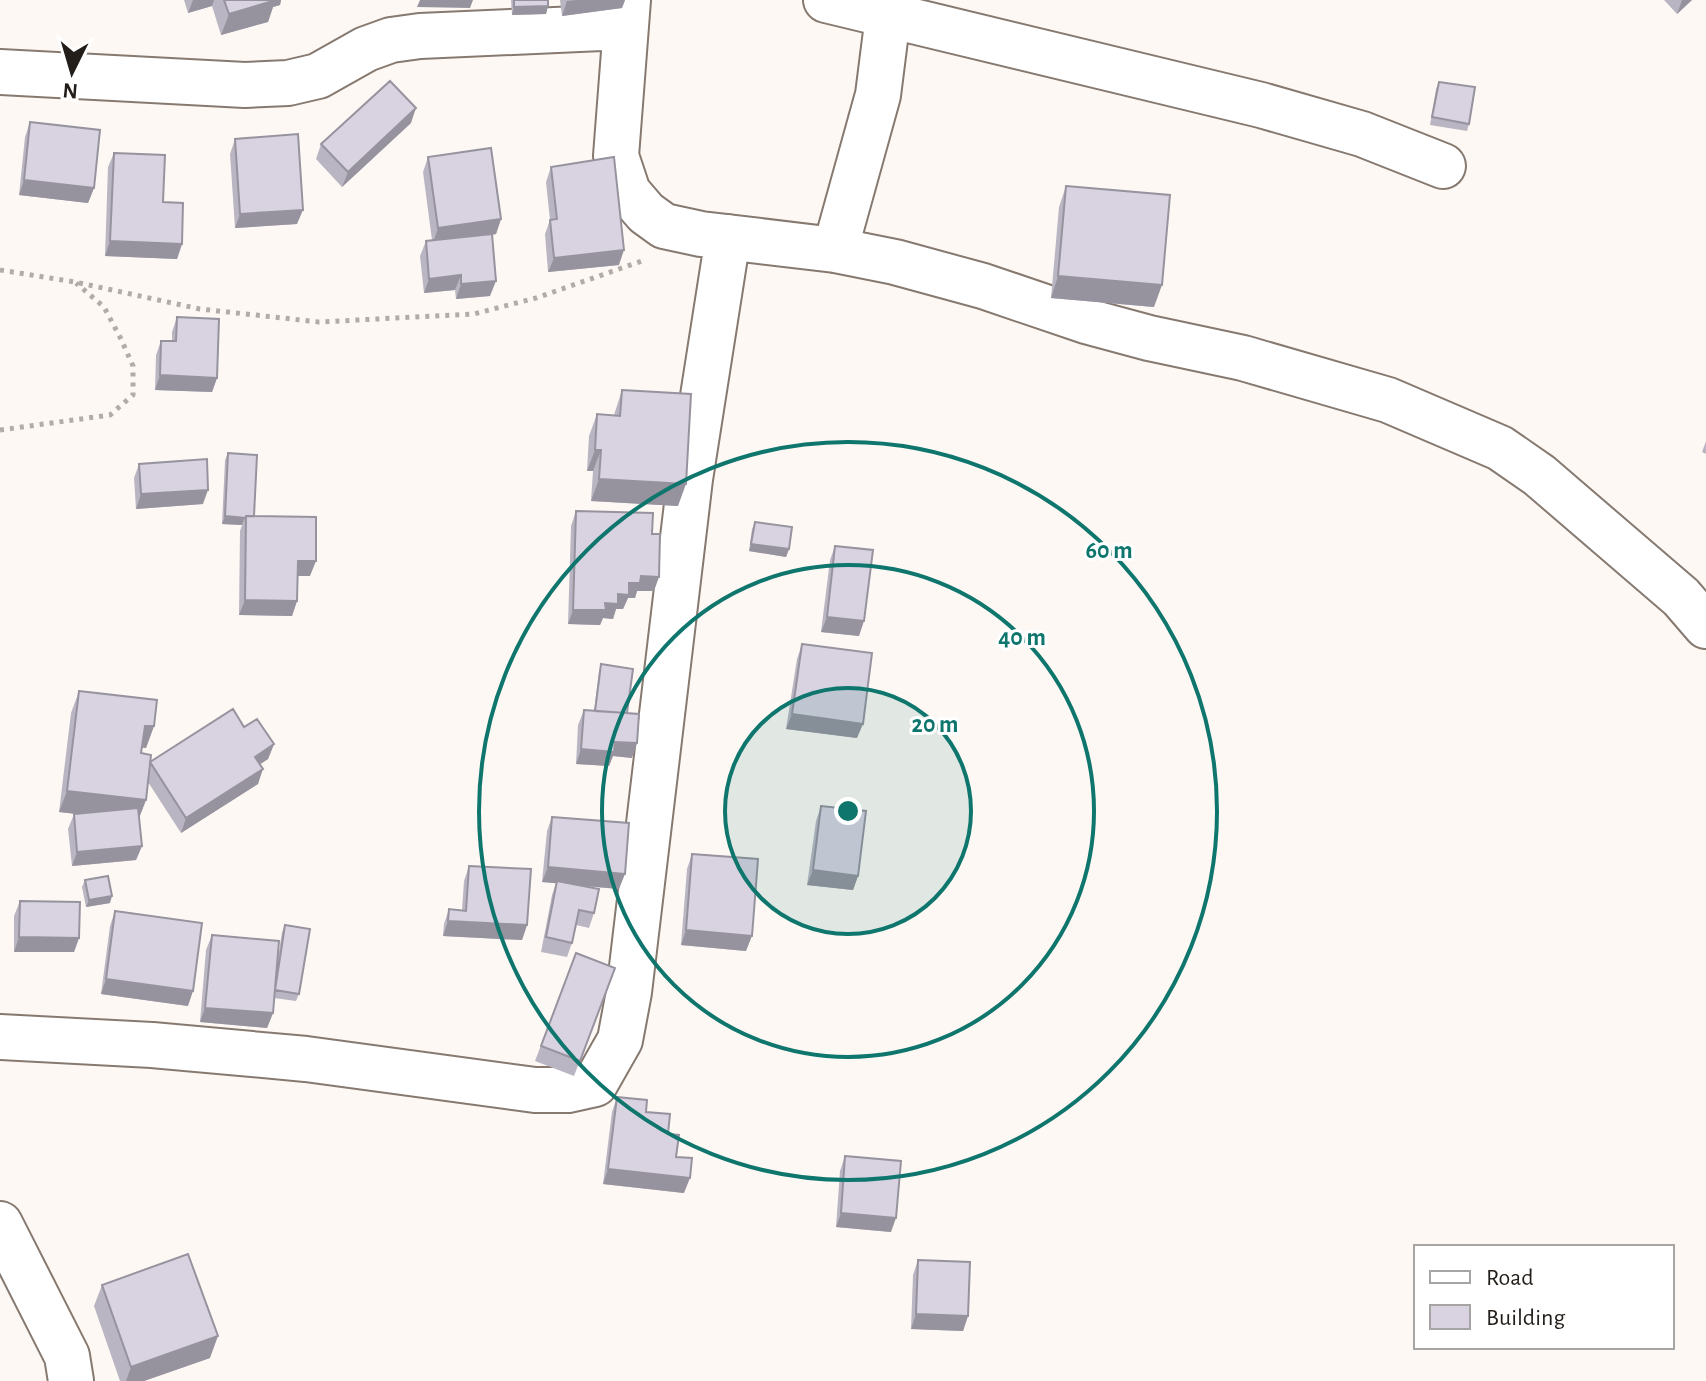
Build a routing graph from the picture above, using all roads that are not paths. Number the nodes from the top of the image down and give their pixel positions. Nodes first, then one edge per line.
1 (826, 0) edge
2 (890, 7) edge
3 (626, 14) edge
4 (0, 72) edge
5 (1443, 166) dead end
6 (714, 236) junction
7 (835, 250) junction
8 (1706, 626) edge
9 (0, 1037) edge
10 (0, 1224) edge
11 (71, 1381) edge

1 - 2 street
2 - 5 street
2 - 7 street
3 - 4 street
3 - 6 street
6 - 7 street
6 - 9 street
7 - 8 street
10 - 11 street

